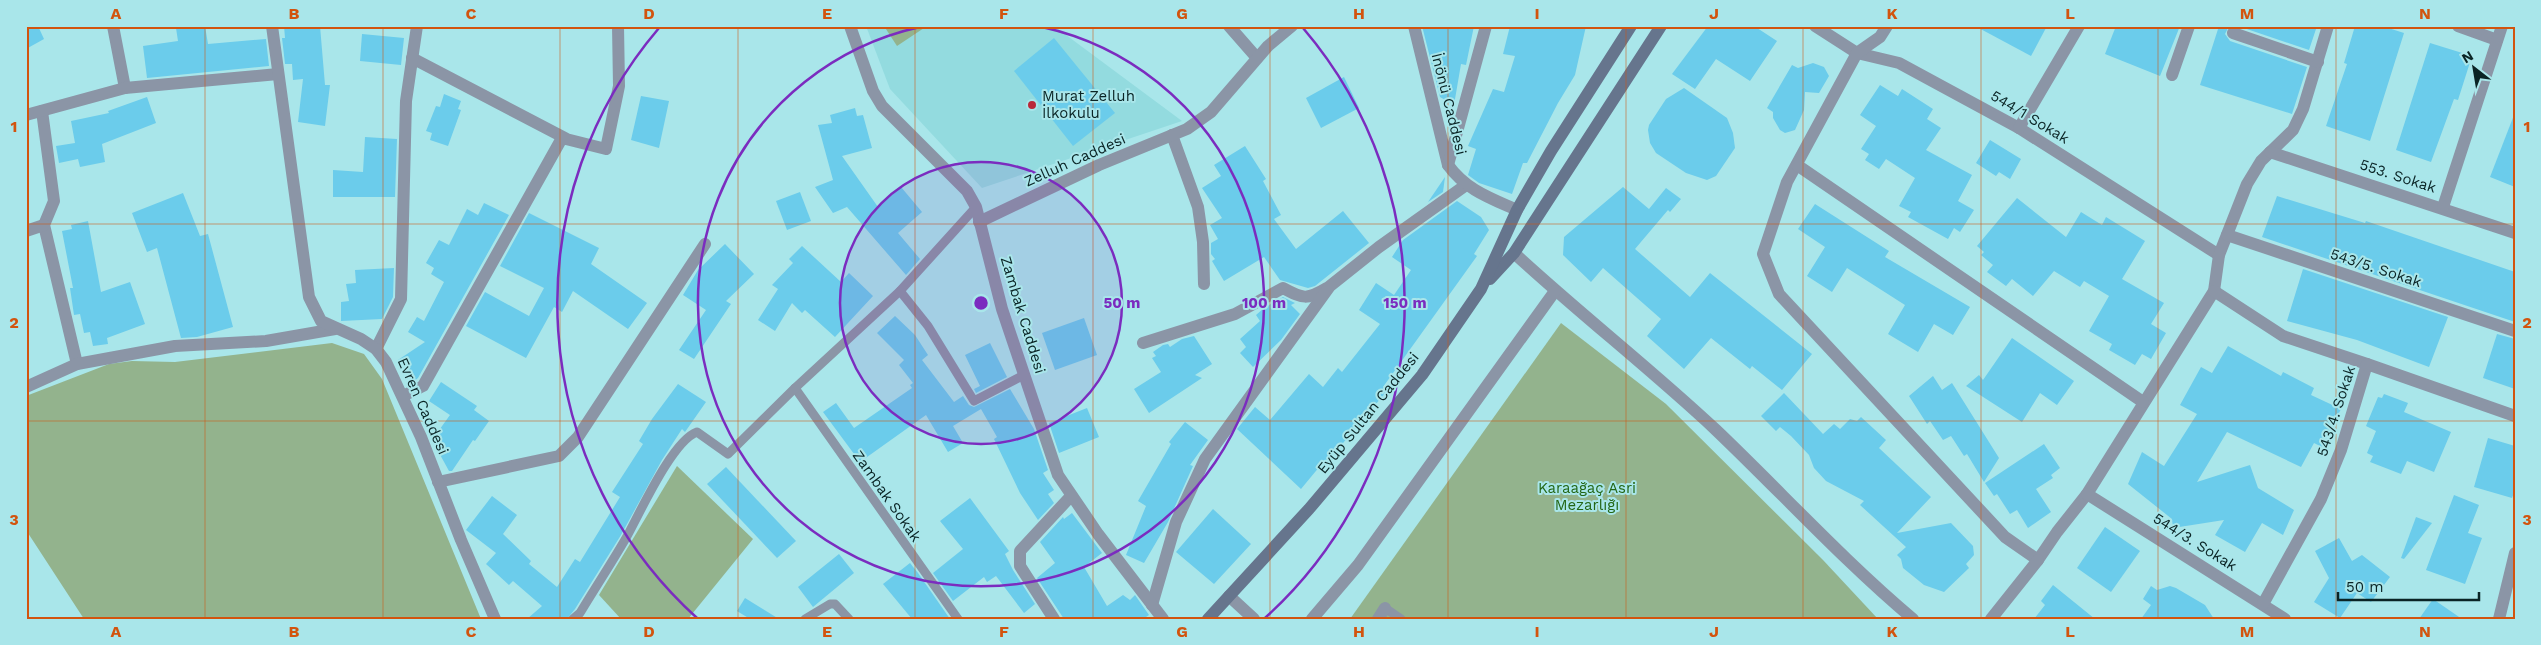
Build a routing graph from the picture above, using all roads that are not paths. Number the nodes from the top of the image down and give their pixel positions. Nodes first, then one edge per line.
1 (114, 26) edge
2 (272, 26) edge
3 (417, 26) edge
4 (618, 26) edge
5 (850, 26) edge
6 (1229, 26) edge
7 (1292, 26) edge
8 (1414, 26) edge
9 (1486, 26) edge
10 (1631, 26) edge
11 (1661, 26) edge
12 (1815, 26) edge
13 (1888, 26) edge
14 (2079, 26) edge
15 (2190, 26) edge
16 (2328, 26) edge
17 (2458, 26) edge
18 (2502, 26) edge
19 (2233, 33) dead end
20 (2497, 40) junction
21 (1857, 53) junction
22 (412, 58) junction
23 (1257, 58) junction
24 (2318, 62) junction
25 (278, 74) junction
26 (2172, 75) dead end
27 (125, 88) junction
28 (42, 111) junction
29 (26, 115) edge
30 (2019, 128) junction
31 (1172, 135) junction
32 (565, 138) junction
33 (2270, 152) junction
34 (1448, 165) junction
35 (1797, 165) junction
36 (1466, 185) junction
37 (976, 207) junction
38 (2443, 207) junction
39 (1517, 210) junction
40 (980, 222) junction
41 (44, 225) junction
42 (26, 231) edge
43 (2515, 233) edge
44 (2227, 235) junction
45 (705, 244) dead end
46 (1514, 253) junction
47 (2219, 255) junction
48 (1204, 284) dead end
49 (1330, 286) junction
50 (1481, 289) junction
51 (900, 291) junction
52 (1555, 291) junction
53 (2214, 291) junction
54 (336, 329) junction
55 (2515, 331) edge
56 (1143, 343) dead end
57 (376, 349) junction
58 (77, 364) junction
59 (2367, 364) junction
60 (1024, 374) junction
61 (26, 387) edge
62 (795, 388) junction
63 (403, 396) junction
64 (2142, 402) junction
65 (2515, 416) edge
66 (438, 482) junction
67 (2087, 494) junction
68 (1071, 496) junction
69 (2515, 553) edge
70 (2038, 560) junction
71 (1229, 596) junction
72 (2263, 604) junction
73 (1152, 605) junction
74 (1381, 614) edge
75 (1161, 618) edge
76 (495, 619) edge
77 (573, 619) edge
78 (805, 619) edge
79 (849, 619) edge
80 (958, 619) edge
81 (1054, 619) edge
82 (1208, 619) edge
83 (1254, 619) edge
84 (1312, 619) edge
85 (1401, 619) edge
86 (1913, 619) edge
87 (1991, 619) edge
88 (2285, 619) edge
89 (2499, 619) edge

1 - 27 street
2 - 25 street, Evren Caddesi
3 - 22 street
4 - 32 street
5 - 37 street, Zambak Caddesi
6 - 23 street
7 - 23 street, Zelluh Caddesi
8 - 34 street, İnönü Caddesi
9 - 34 street
10 - 39 main road, Eyüp Sultan Caddesi
11 - 46 main road
12 - 21 street, 544/1 Sokak
13 - 21 street
14 - 30 street
15 - 26 street
16 - 24 street
17 - 20 street
18 - 20 street
19 - 24 street
20 - 38 street
21 - 30 street, 544/1 Sokak
21 - 35 street
22 - 32 street
22 - 57 street
23 - 31 street, Zelluh Caddesi
24 - 33 street
25 - 27 street
25 - 54 street, Evren Caddesi
27 - 28 street
28 - 29 street
28 - 41 street
30 - 47 street, 544/1 Sokak
31 - 40 street, Zelluh Caddesi
31 - 48 street
32 - 63 street
33 - 38 street, 553. Sokak
33 - 44 street
34 - 36 street, İnönü Caddesi
35 - 64 street
35 - 70 street
36 - 39 street, İnönü Caddesi
36 - 49 street
37 - 40 street, Zambak Caddesi
37 - 51 lane
38 - 43 street, 553. Sokak
39 - 50 main road, Eyüp Sultan Caddesi
40 - 60 street, Zambak Caddesi
41 - 42 street
41 - 58 street
44 - 47 street
44 - 55 street, 543/5. Sokak
45 - 66 street
46 - 50 main road
46 - 52 street
47 - 53 street
49 - 56 street
49 - 73 street
50 - 71 main road, Eyüp Sultan Caddesi
51 - 60 lane
51 - 62 lane
52 - 84 street
52 - 86 street
53 - 59 street
53 - 64 street
54 - 57 street, Evren Caddesi
54 - 58 street
57 - 63 street, Evren Caddesi
58 - 61 street
59 - 65 street, 543/4. Sokak
59 - 72 street, 543/4. Sokak
60 - 68 street, Zambak Caddesi
62 - 77 lane
62 - 80 lane, Zambak Sokak
63 - 66 street, Evren Caddesi
64 - 67 street
66 - 76 street, Evren Caddesi
67 - 70 street
67 - 72 street, 544/3. Sokak
68 - 73 street, Zambak Caddesi
68 - 81 street
69 - 89 street
70 - 87 street
71 - 82 main road, Eyüp Sultan Caddesi
71 - 83 street
72 - 88 street, 544/3. Sokak
73 - 75 street, Zambak Caddesi
74 - 85 lane
78 - 79 lane

